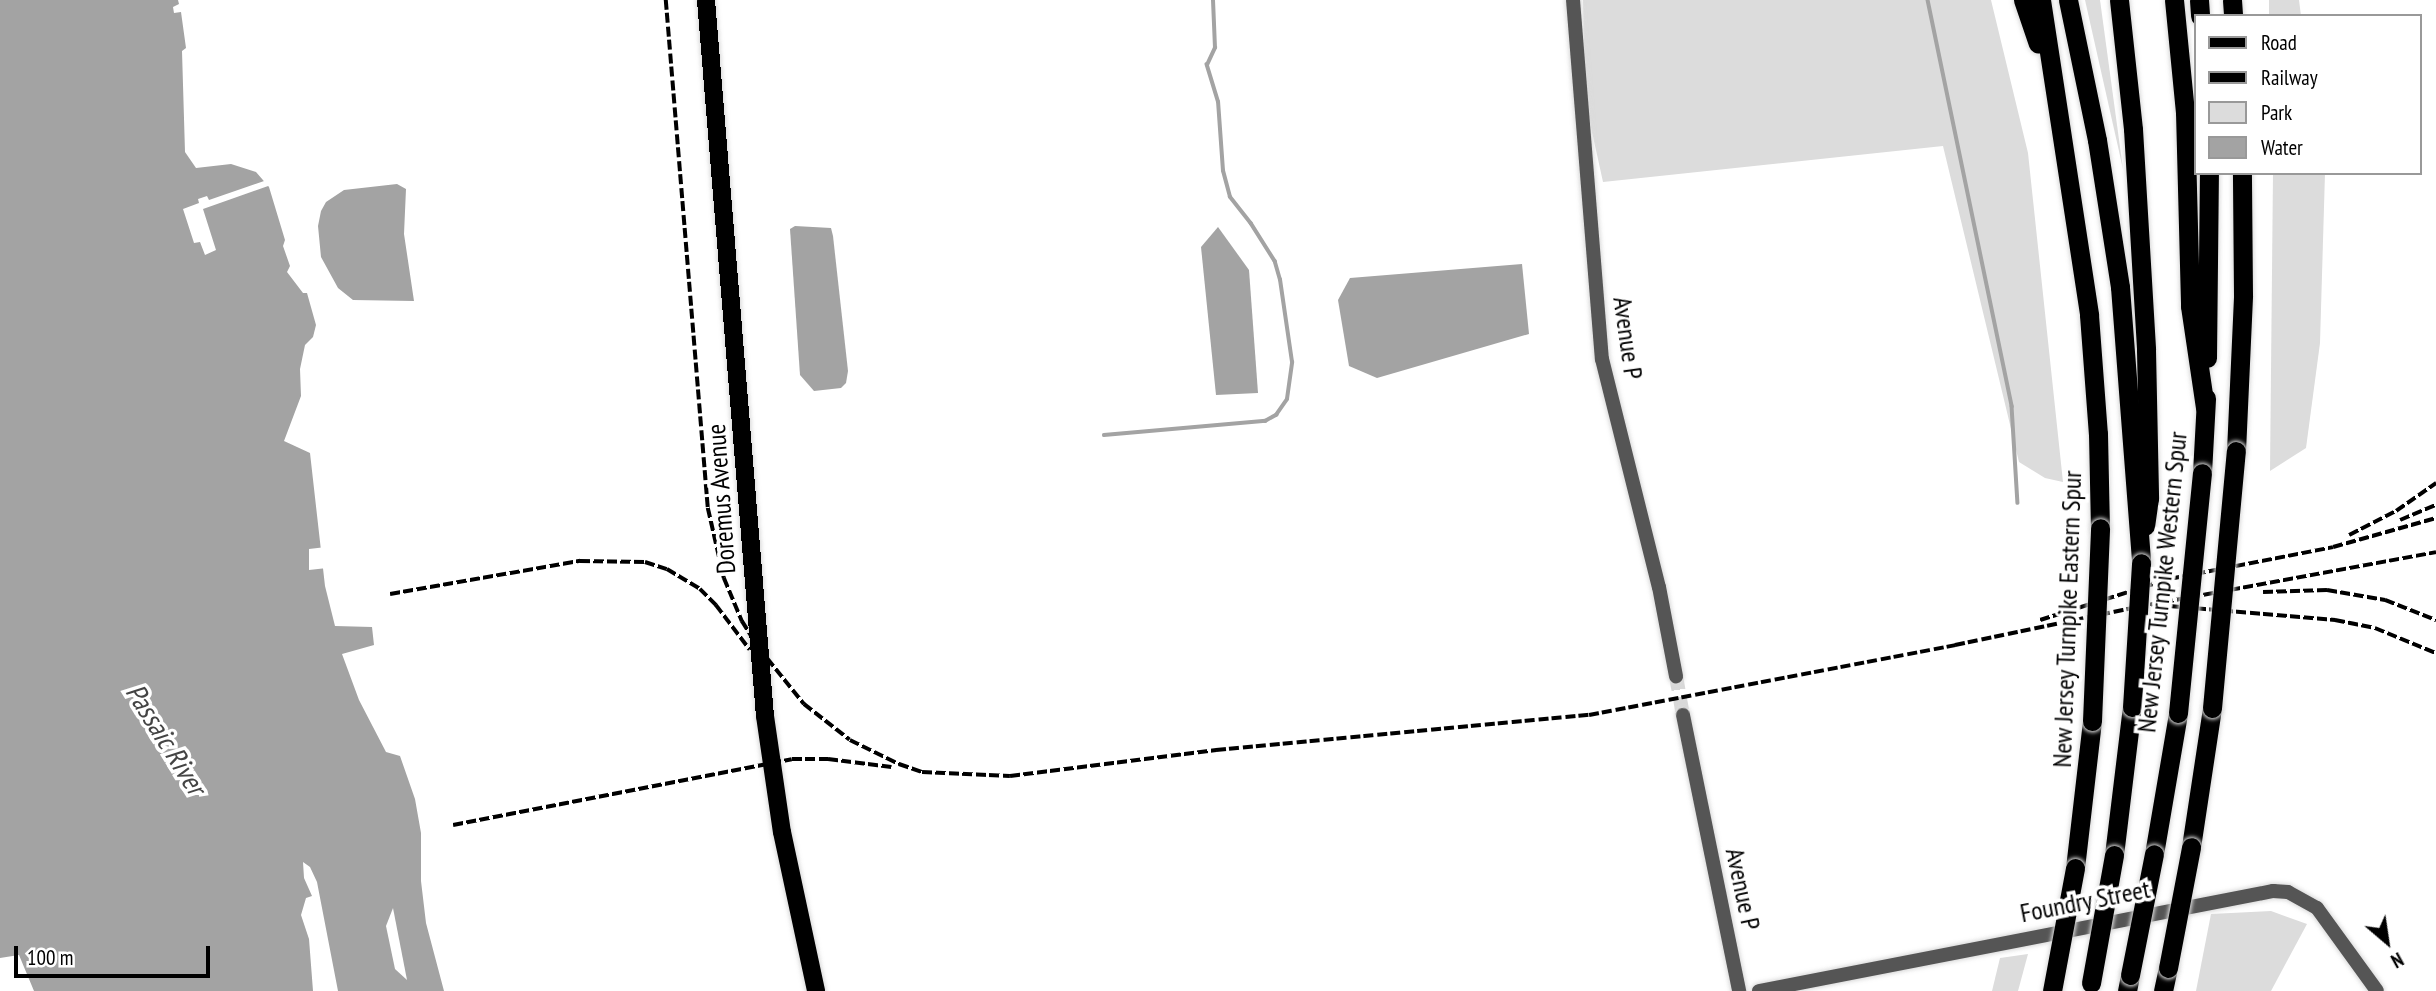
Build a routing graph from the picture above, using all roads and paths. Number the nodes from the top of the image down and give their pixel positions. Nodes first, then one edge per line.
1 (706, 0) edge
2 (1573, 0) edge
3 (2023, 0) edge
4 (2041, 0) edge
5 (2068, 0) edge
6 (2119, 0) edge
7 (2174, 0) edge
8 (2051, 82) junction
9 (2209, 175) edge
10 (2242, 175) edge
11 (2205, 408) junction
12 (2142, 511) junction
13 (1676, 676) tunnel mouth
14 (1684, 715) tunnel mouth
15 (2129, 983) edge
16 (2090, 987) edge
17 (816, 991) edge
18 (1739, 991) edge
19 (1759, 991) edge
20 (2052, 991) edge
21 (2163, 991) edge
22 (2377, 991) edge

1 - 17 main road, Doremus Avenue
2 - 13 street, Avenue P
3 - 8 highway, New Jersey Turnpike Eastern Spur
4 - 8 highway, New Jersey Turnpike Eastern Spur
5 - 12 highway
6 - 12 highway
7 - 11 highway
8 - 20 highway, New Jersey Turnpike Eastern Spur, bridge
9 - 11 highway, New Jersey Turnpike Western Spur
10 - 21 highway, bridge
11 - 15 highway, New Jersey Turnpike Western Spur, bridge
12 - 16 highway, bridge
14 - 18 street, Avenue P
19 - 22 street, Foundry Street

